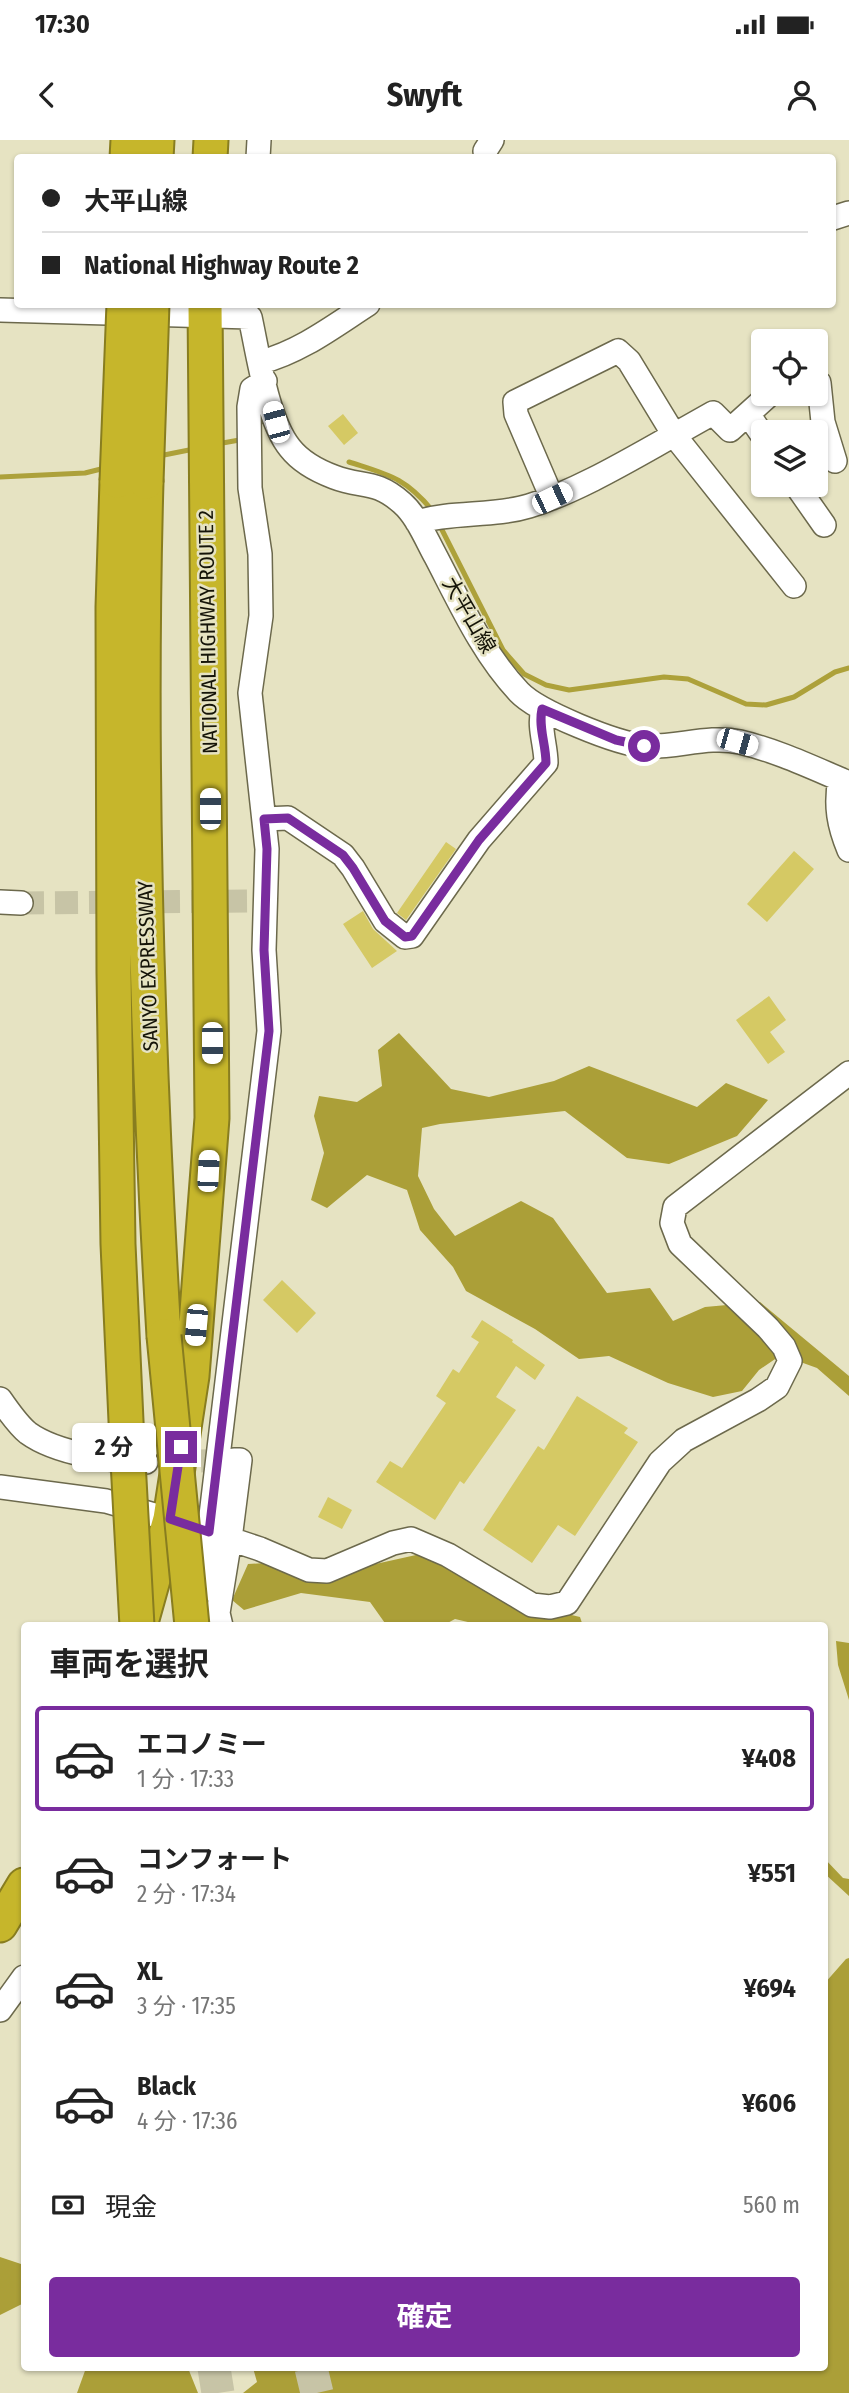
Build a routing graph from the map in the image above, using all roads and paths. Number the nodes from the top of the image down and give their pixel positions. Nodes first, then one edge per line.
1 (124, 308) edge
2 (152, 308) edge
3 (362, 308) edge
4 (0, 310) edge
5 (205, 311) edge
6 (250, 311) edge
7 (263, 371) junction
8 (757, 406) edge
9 (821, 406) edge
10 (748, 414) junction
11 (752, 420) edge
12 (674, 435) junction
13 (835, 461) dead end
14 (132, 481) junction
15 (804, 497) edge
16 (552, 498) junction
17 (430, 519) junction
18 (824, 525) dead end
19 (793, 586) dead end
20 (542, 709) junction
21 (844, 781) edge
22 (264, 819) junction
23 (849, 850) edge
24 (849, 1073) edge
25 (0, 1399) edge
26 (136, 1453) junction
27 (234, 1460) dead end
28 (0, 1487) edge
29 (170, 1519) junction
30 (219, 1536) junction
31 (138, 1622) edge
32 (139, 1622) edge
33 (189, 1622) edge
34 (190, 1622) edge
35 (220, 1622) edge
36 (21, 1892) edge
37 (0, 1925) edge
38 (21, 1981) edge
39 (0, 2010) edge

1 - 14 highway, SANYO EXPRESSWAY, bridge
2 - 14 highway, SANYO EXPRESSWAY, bridge
3 - 7 street
4 - 5 street, 大平山線
5 - 6 street, 大平山線
5 - 29 highway, NATIONAL HIGHWAY ROUTE 2
6 - 7 street, 大平山線
7 - 17 street, 大平山線
7 - 22 street
8 - 10 street
9 - 13 street
10 - 11 street
10 - 12 street
12 - 16 street
12 - 16 street
12 - 19 street
14 - 26 highway, SANYO EXPRESSWAY
14 - 33 highway, SANYO EXPRESSWAY, bridge
15 - 18 street
16 - 17 street
17 - 20 street, 大平山線
20 - 21 street, 大平山線
20 - 22 street
21 - 23 street
22 - 30 street
24 - 30 street
25 - 26 street
26 - 31 highway, SANYO EXPRESSWAY, bridge
27 - 30 street
28 - 29 street
29 - 30 street
29 - 32 highway, NATIONAL HIGHWAY ROUTE 2
30 - 34 street
30 - 35 street
36 - 37 highway
38 - 39 street

